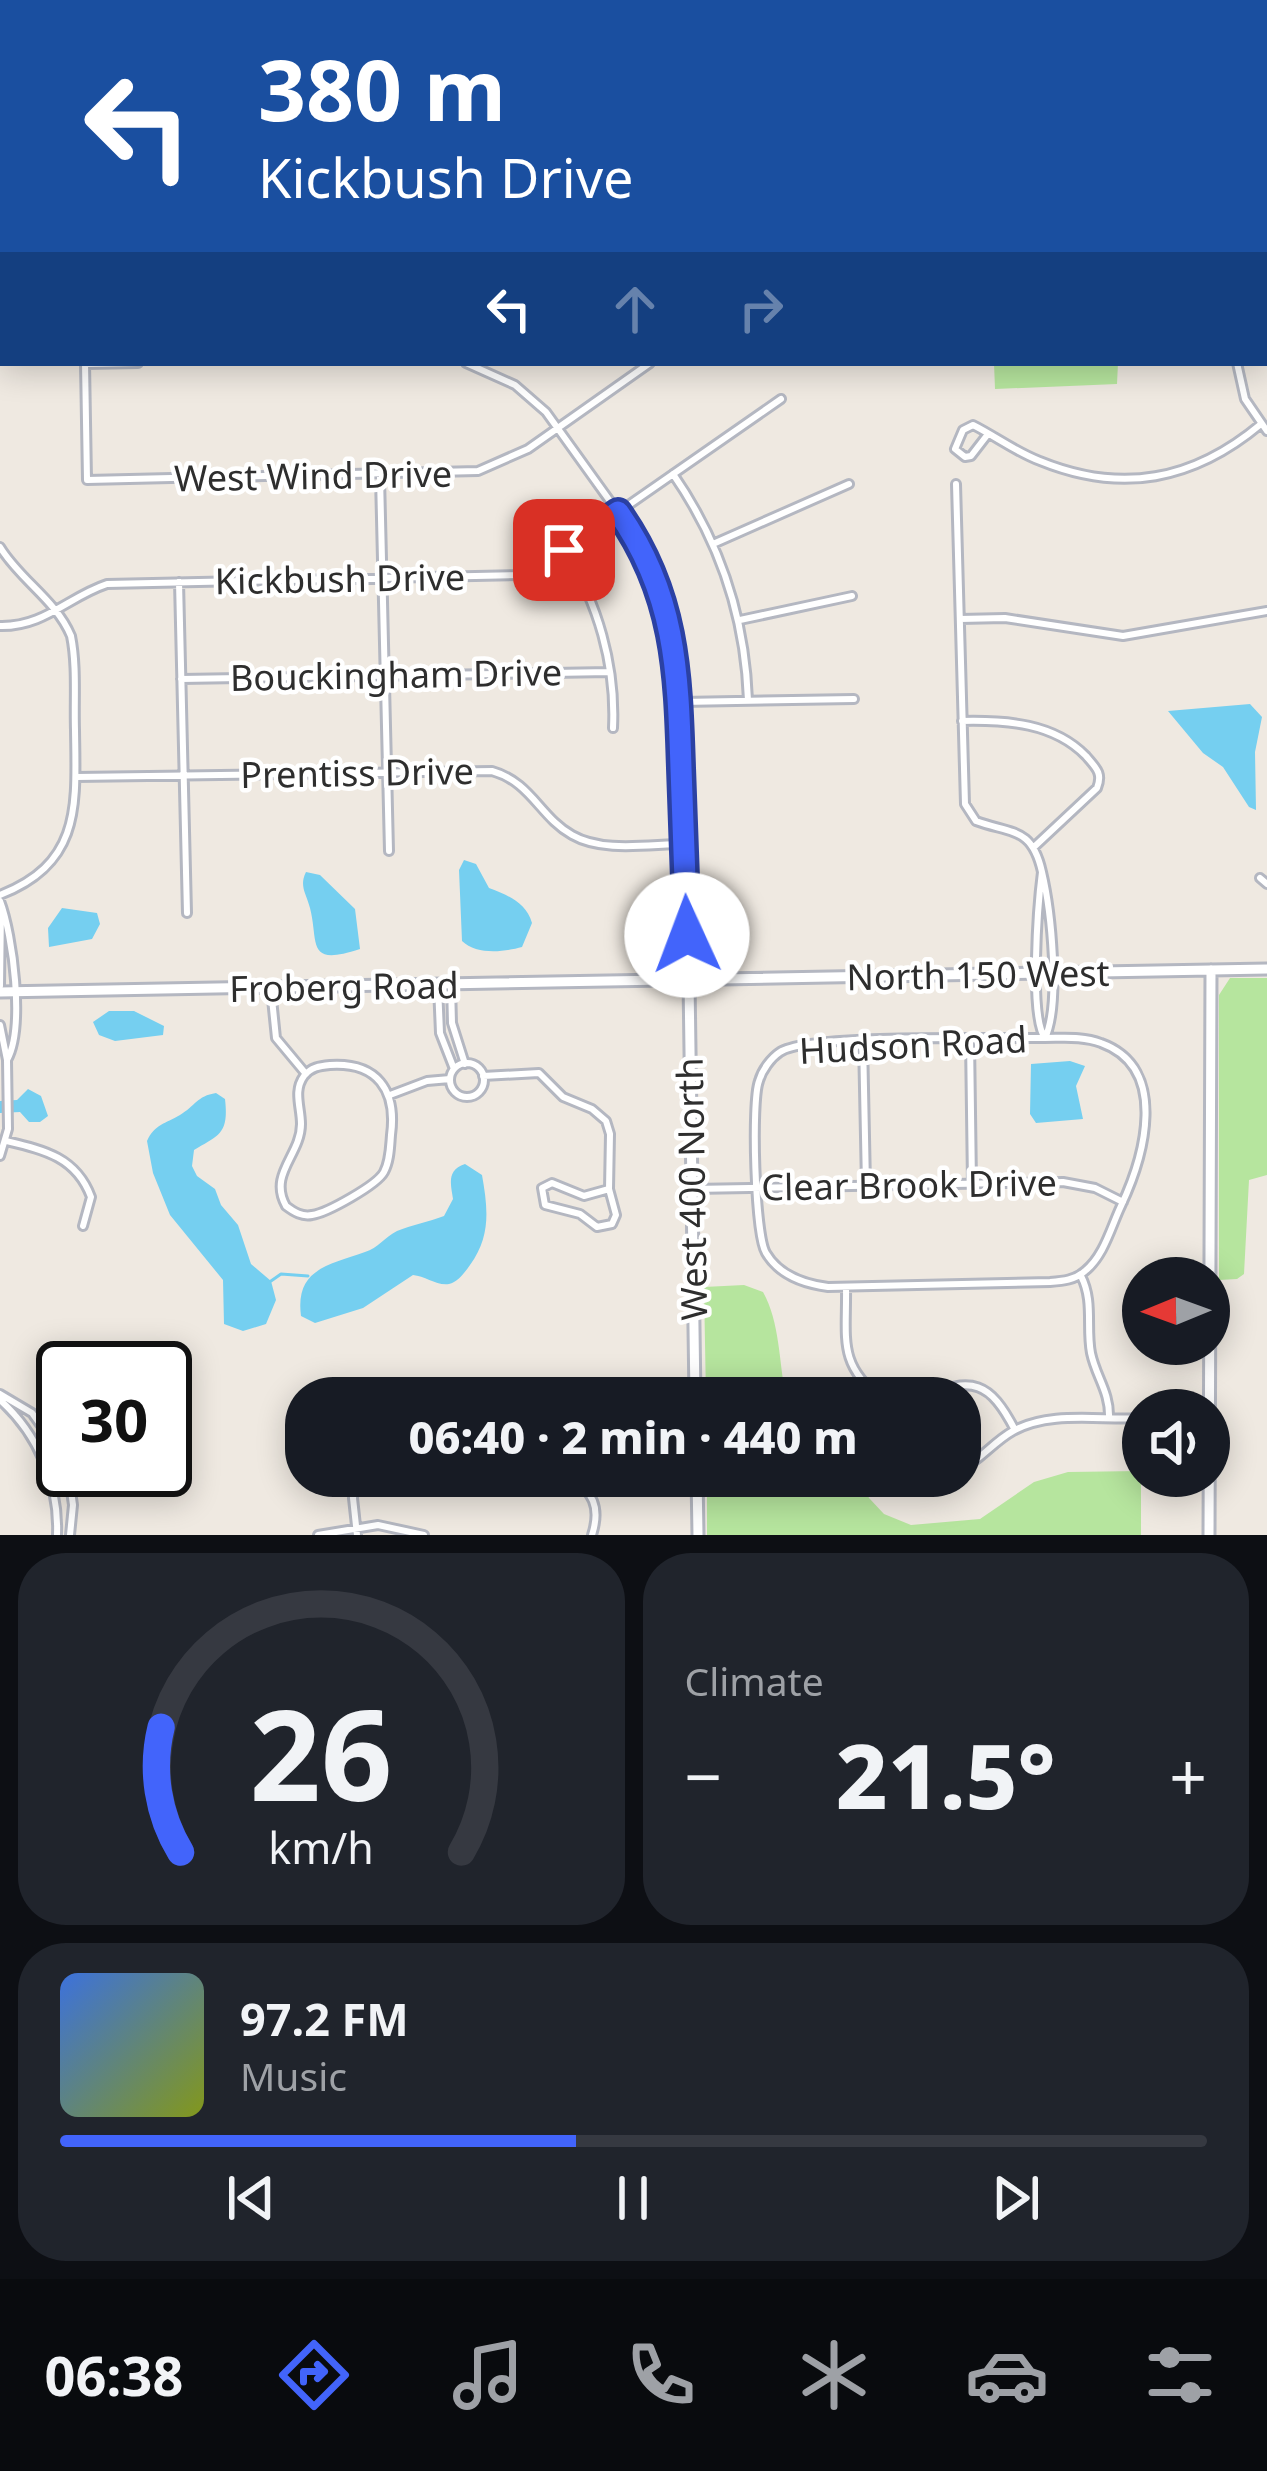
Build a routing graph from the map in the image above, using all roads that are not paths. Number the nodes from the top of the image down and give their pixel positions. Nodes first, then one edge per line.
1 (85, 366) edge
2 (478, 366) edge
3 (646, 366) edge
4 (1237, 366) edge
5 (781, 399) dead end
6 (559, 427) junction
7 (1264, 428) edge
8 (988, 434) junction
9 (674, 474) junction
10 (380, 476) junction
11 (849, 484) dead end
12 (956, 484) dead end
13 (618, 512) junction
14 (713, 544) junction
15 (0, 548) edge
16 (564, 550) junction
17 (382, 579) junction
18 (179, 582) junction
19 (852, 596) dead end
20 (1267, 610) edge
21 (58, 612) junction
22 (740, 620) junction
23 (960, 620) junction
24 (0, 626) edge
25 (610, 672) junction
26 (385, 676) junction
27 (181, 679) junction
28 (854, 699) dead end
29 (748, 700) junction
30 (681, 702) junction
31 (962, 721) junction
32 (614, 728) dead end
33 (387, 772) junction
34 (184, 776) junction
35 (76, 777) junction
36 (685, 844) junction
37 (1034, 847) junction
38 (389, 851) dead end
39 (1042, 872) junction
40 (0, 900) edge
41 (187, 913) dead end
42 (1267, 969) edge
43 (1211, 970) junction
44 (1051, 973) junction
45 (1037, 974) junction
46 (688, 981) junction
47 (451, 985) junction
48 (438, 986) junction
49 (271, 988) junction
50 (0, 989) edge
51 (13, 991) junction
52 (0, 1025) edge
53 (1045, 1038) junction
54 (863, 1040) junction
55 (970, 1040) junction
56 (7, 1060) junction
57 (465, 1064) junction
58 (306, 1074) junction
59 (452, 1074) junction
60 (483, 1076) junction
61 (391, 1095) junction
62 (6, 1141) junction
63 (0, 1156) edge
64 (972, 1184) junction
65 (866, 1185) junction
66 (758, 1187) junction
67 (609, 1189) junction
68 (691, 1189) junction
69 (1124, 1202) junction
70 (83, 1226) dead end
71 (1081, 1275) junction
72 (846, 1287) junction
73 (695, 1377) edge
74 (857, 1377) edge
75 (981, 1387) edge
76 (1209, 1389) edge
77 (0, 1397) edge
78 (1109, 1418) junction
79 (1122, 1418) edge
80 (36, 1419) edge
81 (1015, 1430) junction
82 (981, 1455) edge
83 (72, 1497) edge
84 (356, 1497) edge
85 (593, 1497) edge
86 (697, 1497) edge
87 (1209, 1497) edge
88 (356, 1531) edge
89 (57, 1535) edge
90 (70, 1535) edge
91 (318, 1535) edge
92 (424, 1535) edge
93 (592, 1535) edge
94 (698, 1535) edge
95 (1209, 1535) edge

1 - 10 street, West Wind Drive
2 - 6 street
3 - 6 street, West Wind Drive
4 - 7 street
5 - 9 street, Kickbush Drive
6 - 10 street, West Wind Drive
6 - 13 street
7 - 8 street
8 - 8 street
9 - 13 street, Kickbush Drive
9 - 14 street
10 - 17 street
11 - 14 street
12 - 23 street
13 - 16 street, Kickbush Drive
13 - 30 street
14 - 22 street
15 - 21 street
16 - 17 street, Kickbush Drive
16 - 25 street
17 - 18 street, Kickbush Drive
17 - 26 street
18 - 21 street, Kickbush Drive
18 - 27 street
19 - 22 street
20 - 23 street
21 - 24 street, Kickbush Drive
21 - 35 street
22 - 29 street
23 - 31 street
25 - 26 street, Bouckingham Drive
25 - 32 street
26 - 27 street, Bouckingham Drive
26 - 33 street
27 - 34 street
28 - 29 street
29 - 30 street
30 - 36 street
31 - 37 street
31 - 37 street
33 - 34 street, Prentiss Drive
33 - 36 street, Prentiss Drive
33 - 38 street
34 - 35 street, Prentiss Drive
34 - 41 street
35 - 40 street
36 - 46 street
37 - 39 street
39 - 44 street
39 - 45 street
40 - 50 street
40 - 51 street
42 - 43 main road, North 150 West
43 - 44 main road, North 150 West
43 - 76 main road
44 - 45 main road, North 150 West
44 - 53 street
45 - 46 main road, North 150 West
45 - 53 street
46 - 47 main road, Froberg Road
46 - 68 main road, West 400 North
47 - 48 main road, Froberg Road
47 - 57 street
48 - 49 main road, Froberg Road
48 - 59 street
49 - 51 main road, Froberg Road
49 - 58 street
50 - 51 main road, Froberg Road
51 - 56 street
52 - 56 street
53 - 55 street, Hudson Road
53 - 69 street, Hudson Road
54 - 55 street, Hudson Road
54 - 65 street
54 - 66 street, Hudson Road
55 - 64 street
56 - 62 street
57 - 59 street
57 - 60 street
58 - 61 street
58 - 61 street
59 - 60 street
59 - 61 street
60 - 67 street
62 - 63 street
62 - 70 street
64 - 65 street, Clear Brook Drive
64 - 69 street, Clear Brook Drive
65 - 66 street, Clear Brook Drive
66 - 68 street, Clear Brook Drive
66 - 72 street, Hudson Road
67 - 67 street
68 - 73 main road, West 400 North
69 - 71 street, Hudson Road
71 - 72 street, Hudson Road
71 - 78 street
72 - 74 street
75 - 81 street
77 - 80 street
77 - 89 street
78 - 79 street
78 - 81 street
81 - 82 street
83 - 90 street
84 - 88 street
85 - 93 street
86 - 94 main road
87 - 95 main road
88 - 91 street
88 - 92 street

